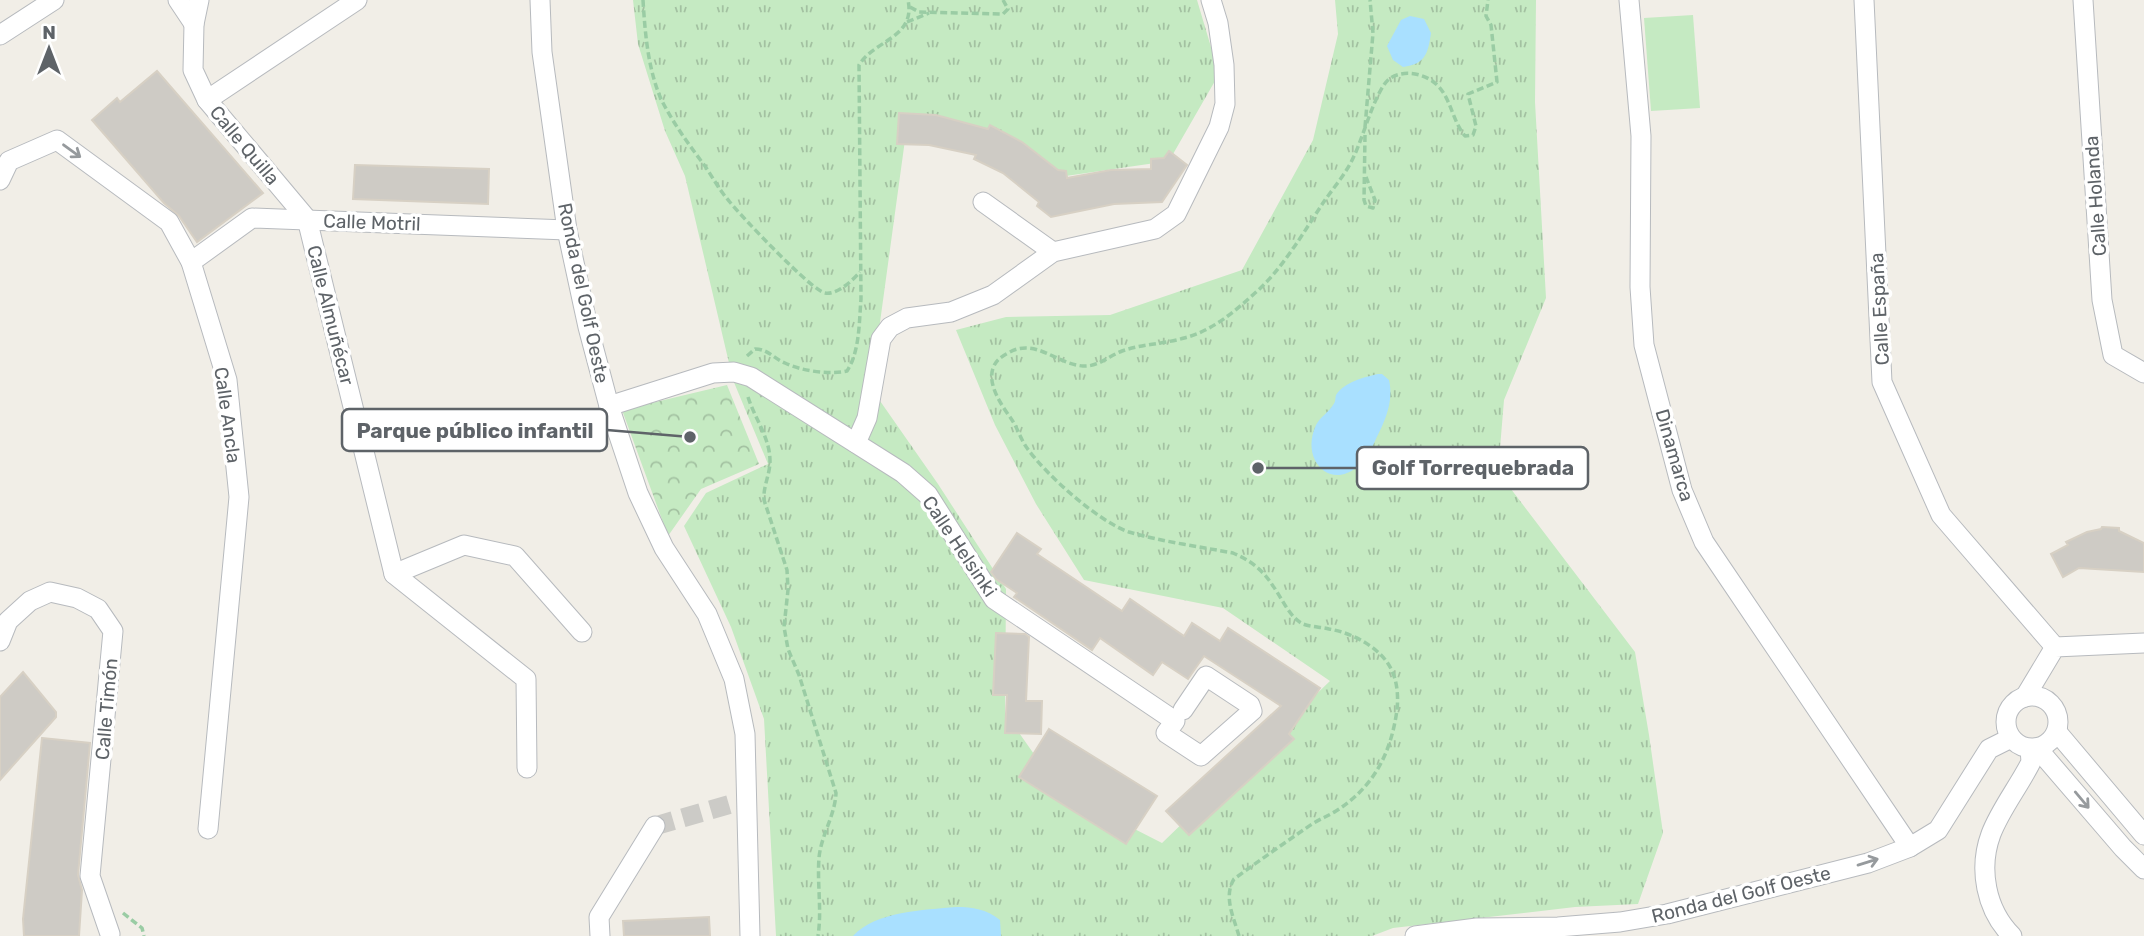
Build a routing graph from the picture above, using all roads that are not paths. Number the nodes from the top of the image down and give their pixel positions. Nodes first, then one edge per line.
1 (54, 0) edge
2 (178, 0) edge
3 (198, 0) edge
4 (358, 0) edge
5 (540, 0) edge
6 (1211, 0) edge
7 (1629, 0) edge
8 (1864, 0) edge
9 (2083, 0) edge
10 (194, 24) junction
11 (0, 35) edge
12 (207, 100) junction
13 (0, 180) edge
14 (983, 202) dead end
15 (307, 219) junction
16 (567, 230) junction
17 (1053, 253) junction
18 (191, 262) junction
19 (2144, 373) edge
20 (609, 406) junction
21 (856, 443) junction
22 (394, 574) junction
23 (582, 632) dead end
24 (0, 641) edge
25 (2144, 643) edge
26 (2055, 647) junction
27 (2025, 697) junction
28 (1183, 710) dead end
29 (2057, 732) junction
30 (2011, 738) junction
31 (2034, 748) junction
32 (527, 768) dead end
33 (655, 826) tunnel mouth
34 (208, 828) dead end
35 (2143, 832) edge
36 (1910, 847) junction
37 (2144, 869) edge
38 (110, 934) edge
39 (600, 936) edge
40 (750, 936) edge
41 (1415, 936) edge
42 (2012, 936) edge

1 - 11 street
2 - 10 street
3 - 10 street, Calle Quilla
4 - 12 street
5 - 16 street, Ronda del Golf Oeste
6 - 17 street
7 - 36 street, Dinamarca
8 - 26 street, Calle España
9 - 19 street, Calle Holanda
10 - 12 street, Calle Quilla
12 - 15 street, Calle Quilla
13 -> 18 street, Calle Ancla
14 - 17 street
15 - 16 street, Calle Motril
15 - 18 street, Calle Motril
15 - 22 street, Calle Almuñécar
16 - 20 street, Ronda del Golf Oeste
17 - 21 street
18 - 34 street, Calle Ancla
20 - 21 street, Calle Helsinki
20 - 40 street, Ronda del Golf Oeste
21 - 28 street, Calle Helsinki
22 - 23 street
22 - 32 street
24 - 38 street, Calle Timón
25 - 26 street
26 - 27 street
27 - 29 street
27 - 30 street
29 - 31 street
29 - 35 street
30 - 31 street
30 - 36 street, Ronda del Golf Oeste
31 -> 37 street
31 - 42 street
33 - 39 street
41 -> 36 street, Ronda del Golf Oeste

